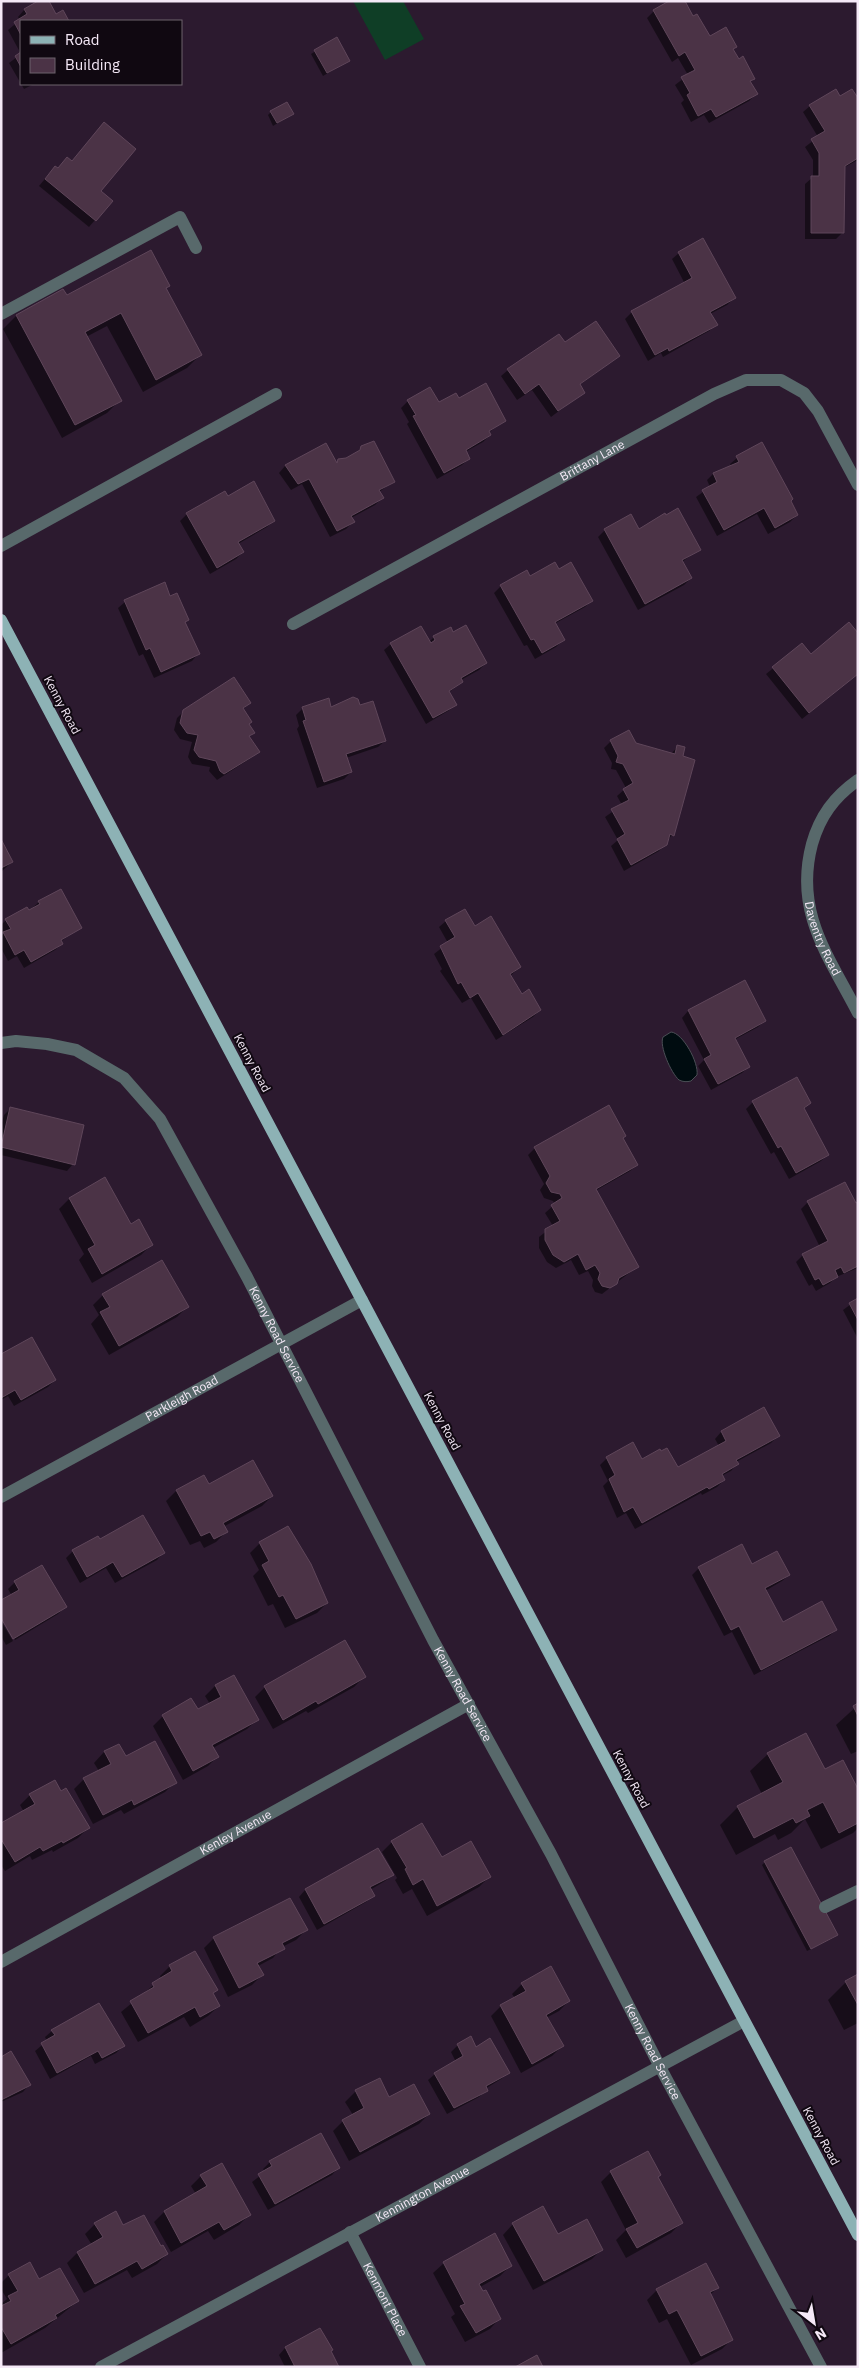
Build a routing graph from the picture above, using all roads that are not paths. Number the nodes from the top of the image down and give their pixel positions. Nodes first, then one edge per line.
1 (196, 248) dead end
2 (1, 314) edge
3 (276, 394) dead end
4 (858, 485) edge
5 (1, 546) edge
6 (1, 620) edge
7 (293, 624) dead end
8 (858, 780) edge
9 (858, 1013) edge
10 (1, 1043) edge
11 (362, 1300) junction
12 (280, 1344) junction
13 (1, 1497) edge
14 (470, 1704) junction
15 (858, 1890) edge
16 (825, 1907) dead end
17 (1, 1962) edge
18 (744, 2021) junction
19 (660, 2067) junction
20 (350, 2232) junction
21 (858, 2235) edge
22 (101, 2367) edge
23 (420, 2367) edge
24 (821, 2367) edge

1 - 2 street
3 - 5 street
4 - 7 street, Brittany Lane
6 - 11 main road, Kenny Road
8 - 9 street, Daventry Road
10 - 12 street, Kenny Road Service
11 - 12 street, Parkleigh Road
11 - 18 main road, Kenny Road
12 - 13 street, Parkleigh Road
12 - 14 street, Kenny Road Service
14 - 17 street, Kenley Avenue
14 - 19 street, Kenny Road Service
15 - 16 street
18 - 19 street, Kennington Avenue
18 - 21 main road, Kenny Road
19 - 20 street, Kennington Avenue
19 - 24 street, Kenny Road Service
20 - 22 street, Kennington Avenue
20 - 23 street, Kenmont Place

